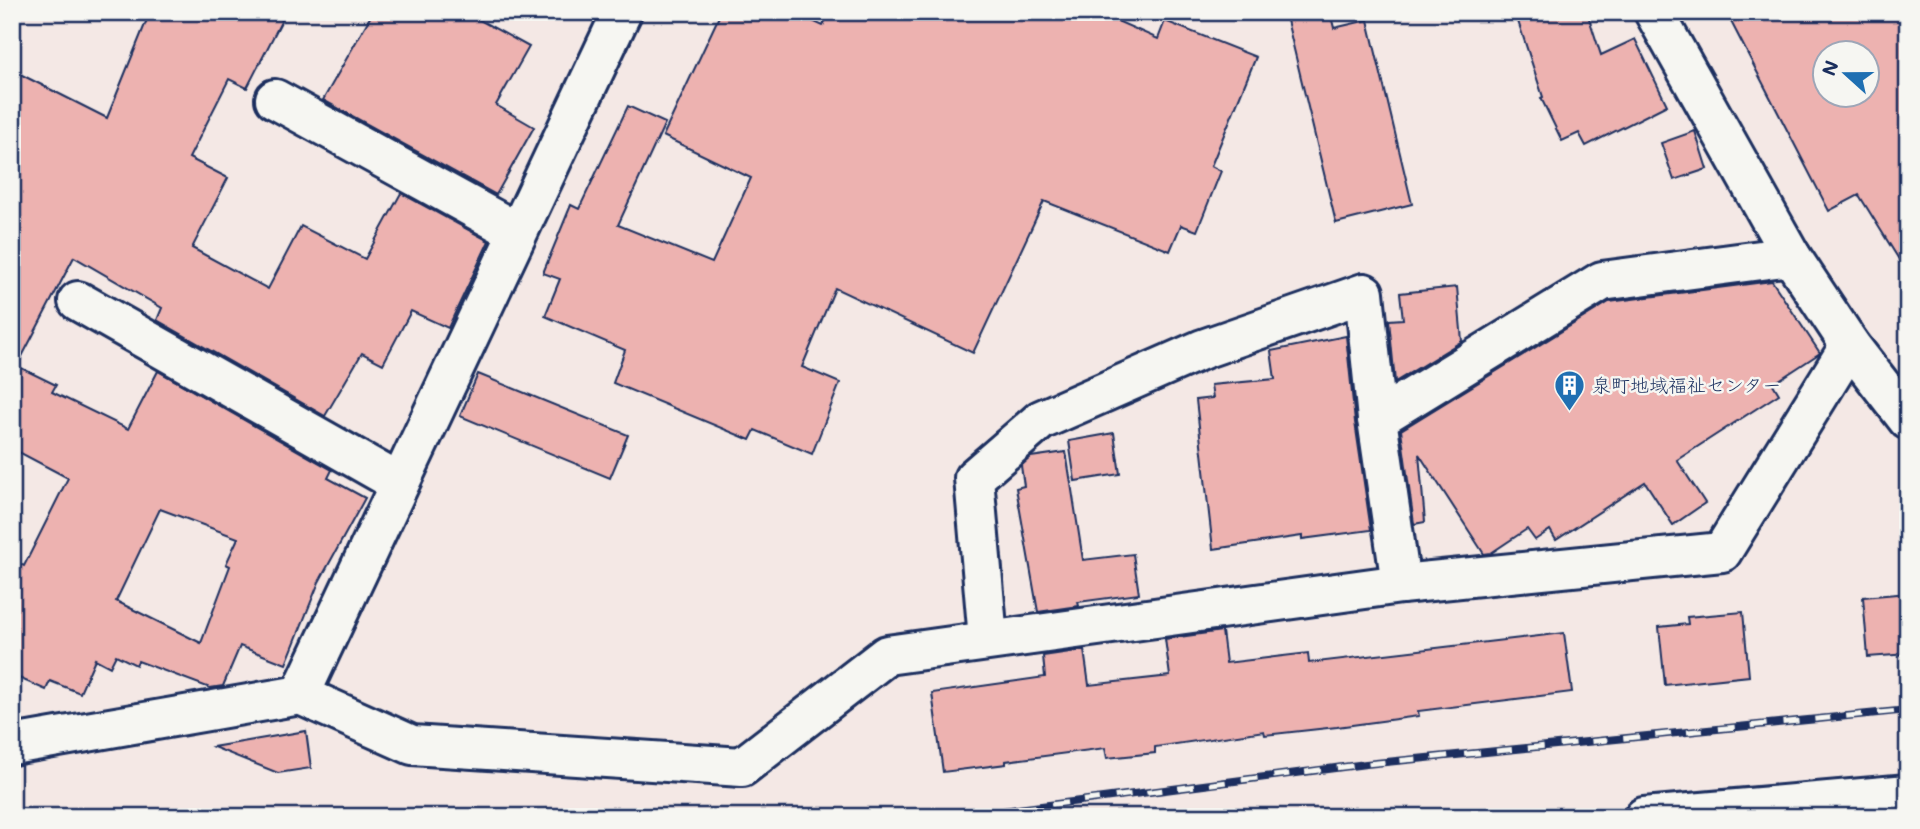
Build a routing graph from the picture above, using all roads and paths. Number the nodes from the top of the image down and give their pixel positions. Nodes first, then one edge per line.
1 (622, 12) edge
2 (1654, 12) edge
3 (275, 99) dead end
4 (517, 232) junction
5 (1791, 256) junction
6 (78, 301) dead end
7 (1850, 345) junction
8 (1377, 419) junction
9 (1908, 420) edge
10 (399, 482) junction
11 (1401, 584) junction
12 (988, 639) junction
13 (300, 695) junction
14 (12, 745) edge
15 (1908, 794) edge
16 (1644, 817) edge

1 - 4 street
2 - 5 street
3 - 4 street
4 - 10 street
5 - 7 street
5 - 8 street
6 - 10 street
7 - 9 street
7 - 11 street
8 - 11 street
8 - 12 street
10 - 13 street
11 - 12 street
12 - 13 street
13 - 14 street
15 - 16 street

